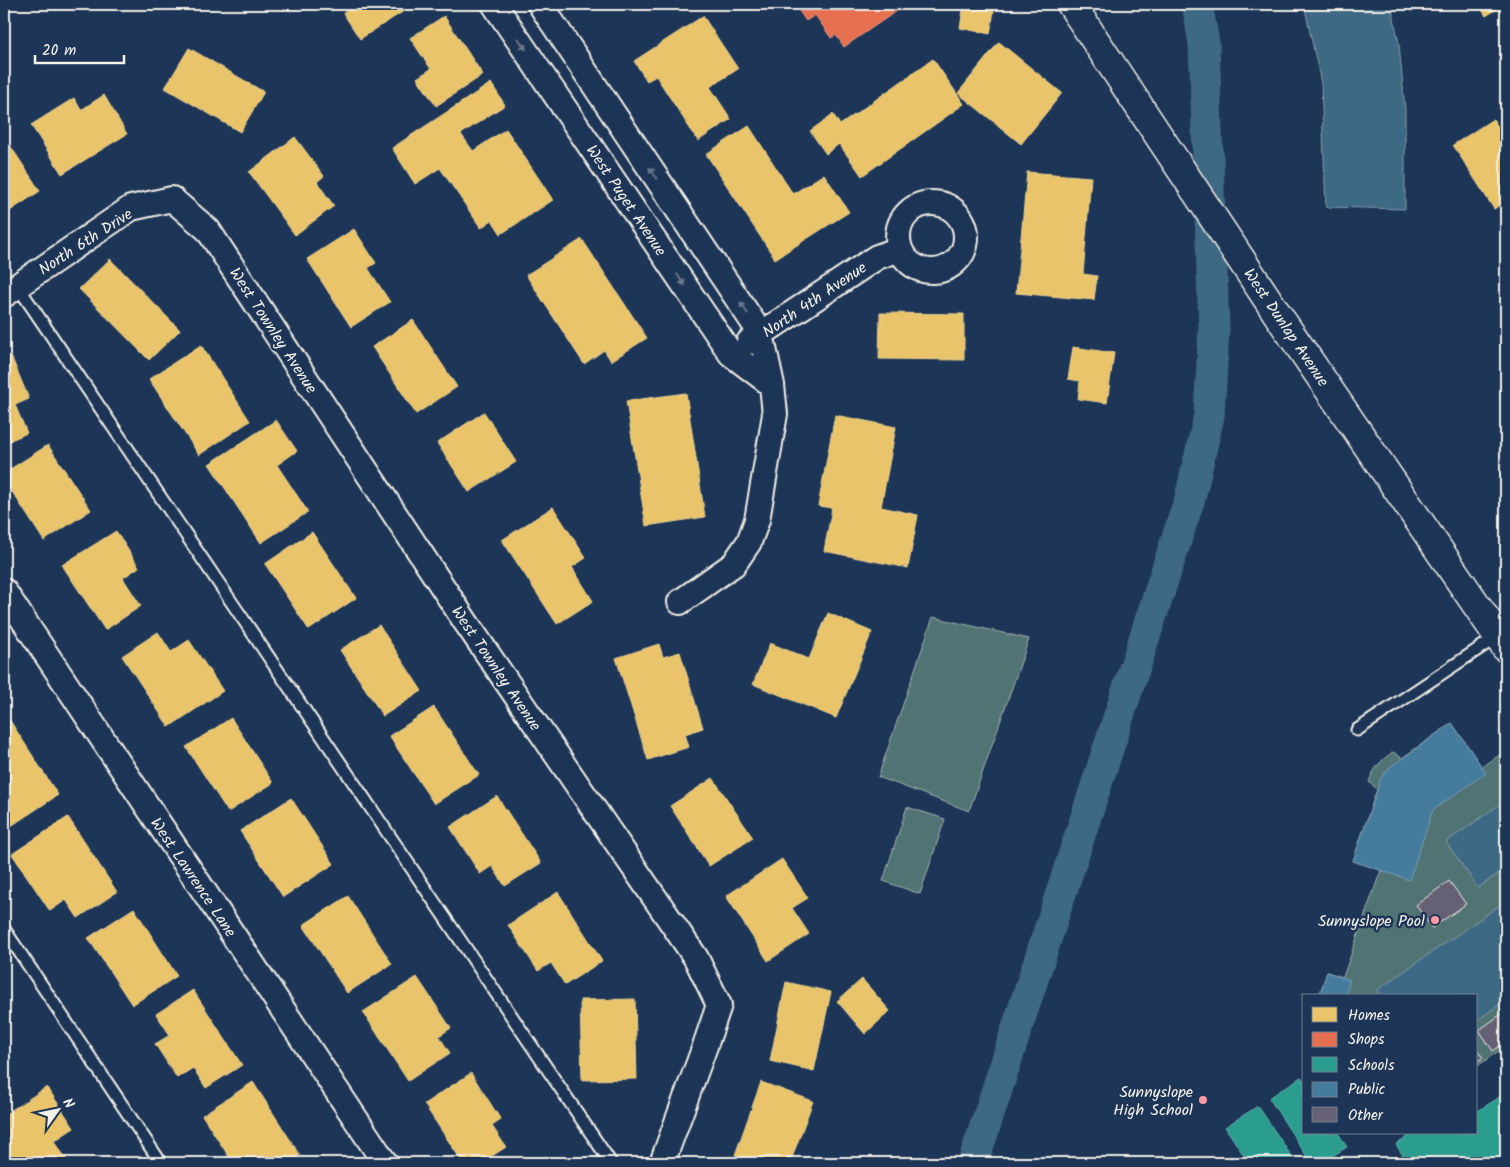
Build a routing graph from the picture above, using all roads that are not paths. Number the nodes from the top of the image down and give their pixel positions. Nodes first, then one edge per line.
1 (494, 4) edge
2 (540, 4) edge
3 (1071, 4) edge
4 (616, 117) junction
5 (585, 137) junction
6 (172, 199) joint
7 (900, 249) dead end
8 (10, 290) edge
9 (761, 334) junction
10 (731, 354) junction
11 (772, 385) junction
12 (4, 591) edge
13 (680, 602) dead end
14 (1504, 638) edge
15 (1357, 730) dead end
16 (4, 929) edge
17 (161, 1163) edge
18 (385, 1163) edge
19 (611, 1163) edge
20 (662, 1163) edge

1 -> 5 street, West Puget Avenue
2 - 4 street
3 - 14 main road, West Dunlap Avenue
4 - 5 street
9 -> 4 street
5 -> 10 street, West Puget Avenue
6 - 8 street, North 6th Drive
6 - 20 street, West Townley Avenue
7 - 9 street, North 4th Avenue
8 - 19 lane
9 - 10 street, North 4th Avenue
9 - 11 street
10 - 11 street, West Puget Avenue
11 - 13 street
12 - 18 street, West Lawrence Lane
14 - 15 lane
16 - 17 lane

